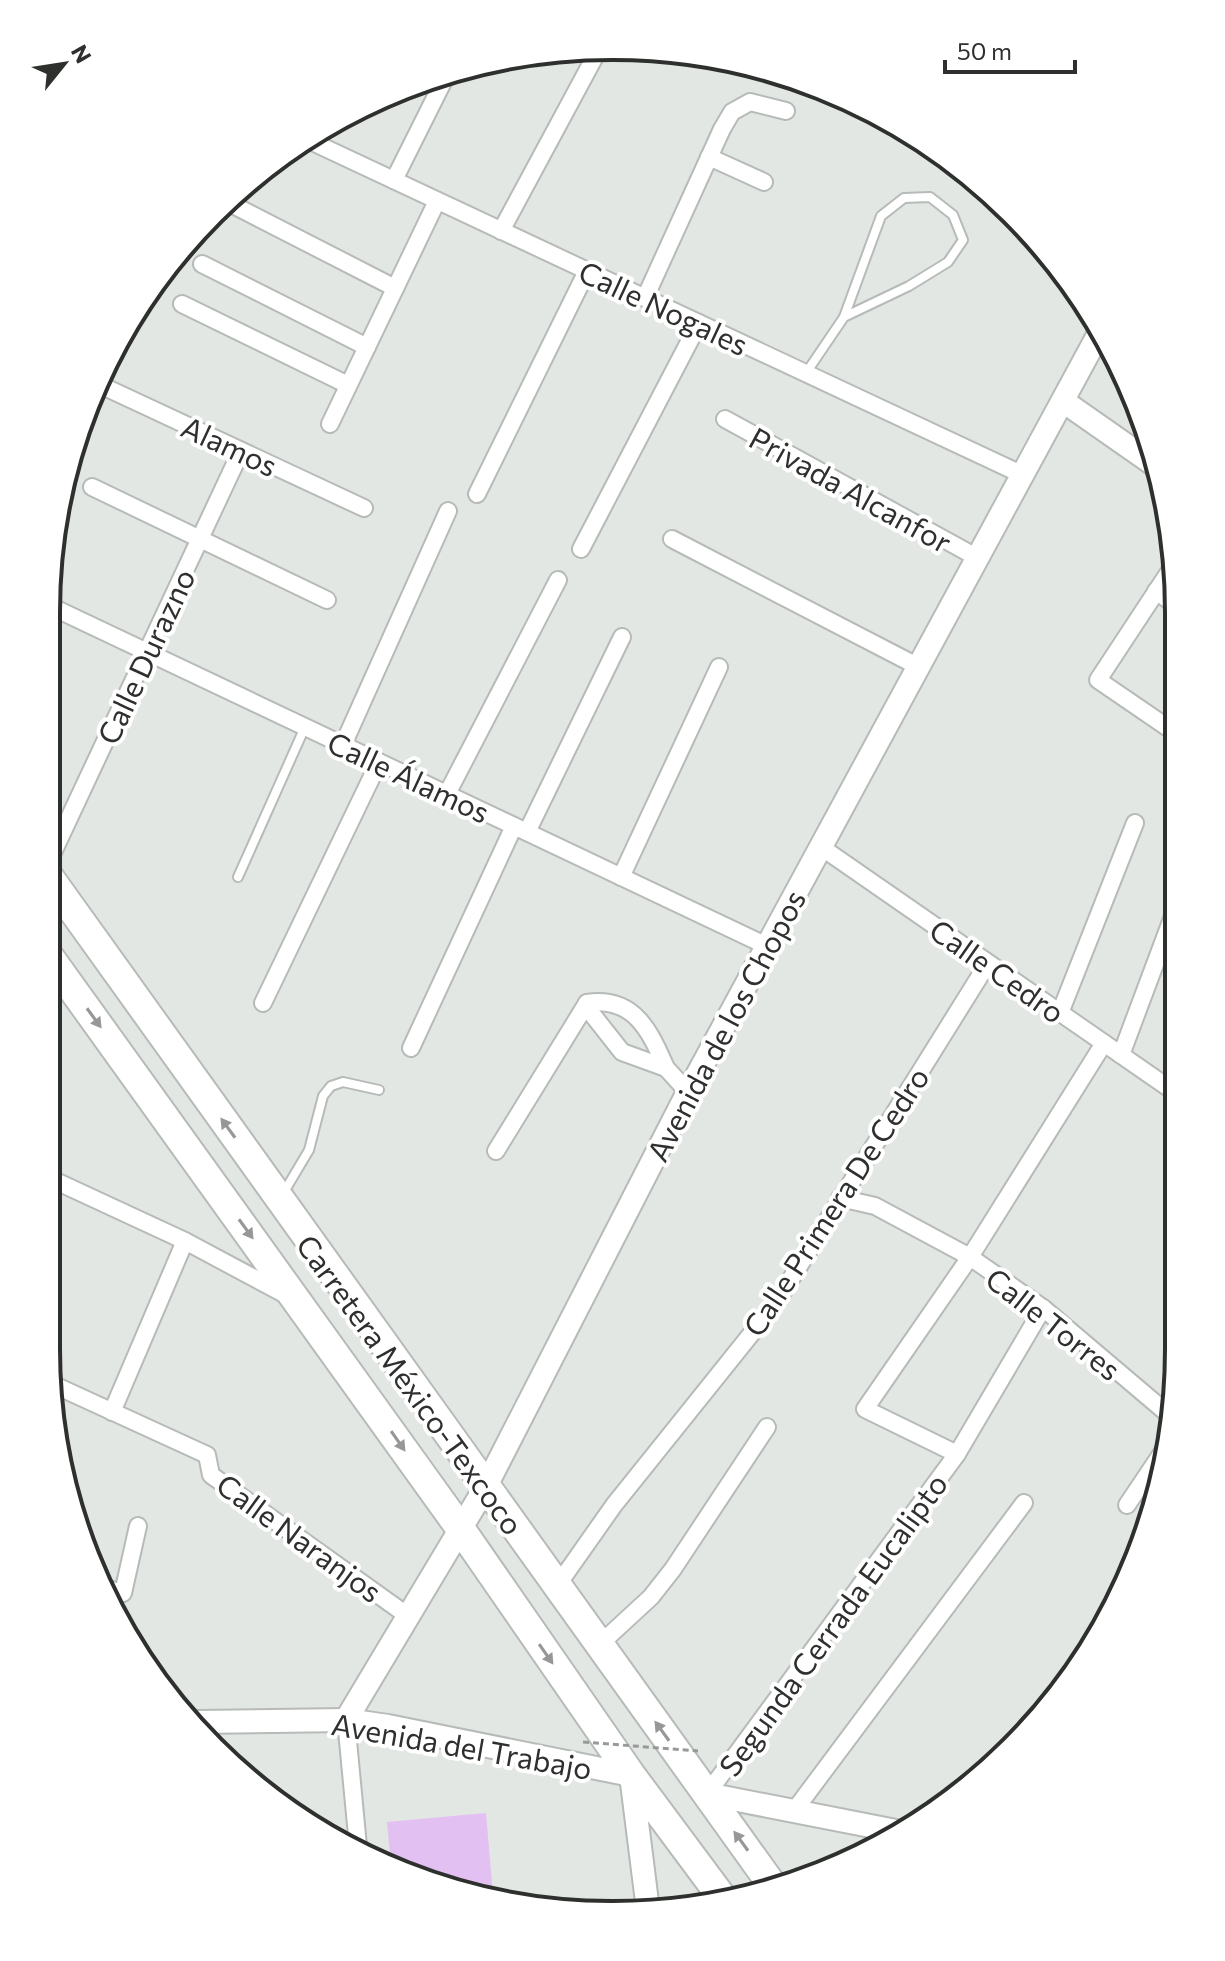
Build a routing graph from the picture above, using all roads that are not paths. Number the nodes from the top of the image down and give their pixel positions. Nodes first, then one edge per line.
1 (593, 61) edge
2 (440, 88) edge
3 (786, 111) dead end
4 (319, 145) edge
5 (709, 157) junction
6 (394, 180) junction
7 (764, 182) dead end
8 (437, 201) junction
9 (237, 207) edge
10 (501, 231) junction
11 (202, 264) dead end
12 (587, 271) junction
13 (395, 288) junction
14 (645, 298) junction
15 (182, 304) dead end
16 (844, 317) junction
17 (699, 323) junction
18 (1094, 342) edge
19 (367, 347) junction
20 (806, 373) junction
21 (348, 385) junction
22 (108, 388) edge
23 (1063, 401) junction
24 (725, 419) dead end
25 (330, 424) dead end
26 (241, 451) junction
27 (1142, 456) edge
28 (1023, 475) junction
29 (92, 487) dead end
30 (477, 494) dead end
31 (364, 508) dead end
32 (448, 511) dead end
33 (200, 539) junction
34 (672, 539) dead end
35 (581, 549) dead end
36 (978, 558) junction
37 (1164, 579) edge
38 (558, 580) dead end
39 (1156, 591) junction
40 (1165, 597) edge
41 (327, 600) dead end
42 (60, 611) edge
43 (622, 637) dead end
44 (147, 651) junction
45 (719, 667) dead end
46 (919, 667) junction
47 (305, 726) junction
48 (1165, 726) edge
49 (343, 745) junction
50 (379, 762) junction
51 (447, 794) junction
52 (1135, 823) dead end
53 (520, 829) junction
54 (60, 837) edge
55 (821, 847) junction
56 (238, 877) dead end
57 (621, 877) junction
58 (60, 892) edge
59 (1165, 937) edge
60 (767, 946) junction
61 (988, 963) junction
62 (60, 972) edge
63 (263, 1003) dead end
64 (587, 1003) junction
65 (1060, 1013) junction
66 (1104, 1043) junction
67 (411, 1048) dead end
68 (1121, 1055) junction
69 (666, 1068) junction
70 (1165, 1085) edge
71 (379, 1090) dead end
72 (688, 1092) junction
73 (496, 1151) dead end
74 (60, 1183) edge
75 (840, 1198) junction
76 (279, 1200) junction
77 (185, 1241) junction
78 (970, 1257) junction
79 (300, 1303) junction
80 (1043, 1308) junction
81 (61, 1388) edge
82 (1161, 1408) edge
83 (112, 1412) junction
84 (767, 1427) dead end
85 (957, 1454) junction
86 (1151, 1469) edge
87 (485, 1488) junction
88 (1024, 1503) dead end
89 (1127, 1505) dead end
90 (138, 1526) dead end
91 (460, 1528) junction
92 (557, 1586) junction
93 (116, 1591) edge
94 (408, 1616) junction
95 (600, 1644) junction
96 (346, 1720) junction
97 (206, 1722) edge
98 (631, 1775) junction
99 (707, 1794) junction
100 (794, 1811) junction
101 (885, 1829) edge
102 (357, 1838) edge
103 (767, 1878) edge
104 (717, 1891) edge
105 (647, 1900) edge

1 - 10 street
2 - 6 street
3 - 5 street
4 - 6 street, Calle Nogales
5 - 7 street
5 - 14 street
6 - 8 street, Calle Nogales
8 - 10 street, Calle Nogales
8 - 13 street
9 - 13 street
10 - 12 street, Calle Nogales
11 - 19 street
12 - 14 street, Calle Nogales
12 - 30 street
13 - 19 street
14 - 17 street, Calle Nogales
15 - 21 street
16 - 16 lane
16 - 20 lane
17 - 20 street, Calle Nogales
17 - 35 street
18 - 23 street, Avenida de los Chopos
19 - 21 street
20 - 28 street, Calle Nogales
21 - 25 street
22 - 26 street, Alamos
23 - 27 street
23 - 28 street, Avenida de los Chopos
24 - 36 street, Privada Alcanfor
26 - 31 street, Alamos
26 - 33 street, Calle Durazno
28 - 36 street, Avenida de los Chopos
29 - 33 street
32 - 49 street
33 - 41 street
33 - 44 street, Calle Durazno
34 - 46 street
36 - 46 street, Avenida de los Chopos
37 - 39 street
38 - 51 street
39 - 40 street
39 - 48 street
42 - 44 street, Calle Álamos
43 - 53 street
44 - 47 street, Calle Álamos
44 - 54 street, Calle Durazno
45 - 57 street
46 - 55 street, Avenida de los Chopos
47 - 49 street, Calle Álamos
47 - 56 lane
49 - 50 street, Calle Álamos
50 - 51 street, Calle Álamos
50 - 63 street
51 - 53 street, Calle Álamos
52 - 65 street
53 - 57 street, Calle Álamos
53 - 67 street
55 - 60 street, Avenida de los Chopos
55 - 61 street, Calle Cedro
57 - 60 street, Calle Álamos
76 -> 58 highway, Carretera México-Texcoco
59 - 68 street
60 - 72 street, Avenida de los Chopos
61 - 65 street, Calle Cedro
61 - 75 street, Calle Primera De Cedro
62 -> 79 highway, Carretera México-Texcoco
64 - 69 street
64 - 69 street
64 - 73 street
65 - 66 street, Calle Cedro
66 - 68 street, Calle Cedro
66 - 78 street
68 - 70 street, Calle Cedro
69 - 72 street
71 - 76 lane
72 - 87 street, Avenida de los Chopos
74 - 77 street
75 - 78 street, Calle Torres
75 - 92 street, Calle Primera De Cedro
76 - 87 highway, Carretera México-Texcoco
77 - 79 street
77 - 83 street
78 - 80 street, Calle Torres
78 - 85 street, Calle Torres
79 -> 91 highway, Carretera México-Texcoco
80 - 82 street, Calle Torres
80 - 85 street, Segunda Cerrada Eucalipto
81 - 83 street, Calle Naranjos
83 - 94 street, Calle Naranjos
84 - 95 street
85 - 99 street, Segunda Cerrada Eucalipto
86 - 89 street
87 - 91 street, Avenida de los Chopos
87 - 92 highway, Carretera México-Texcoco
88 - 100 street
90 - 93 street
91 - 94 street, Avenida de los Chopos
91 -> 98 highway, Carretera México-Texcoco
92 - 95 highway, Carretera México-Texcoco
94 - 96 street, Avenida de los Chopos
99 -> 95 highway, Carretera México-Texcoco
96 - 97 street, Avenida del Trabajo
96 - 98 street, Avenida del Trabajo
96 - 102 street
98 - 104 highway, Carretera México-Texcoco
98 - 105 street
99 - 100 street
103 -> 99 highway, Carretera México-Texcoco
100 - 101 street

